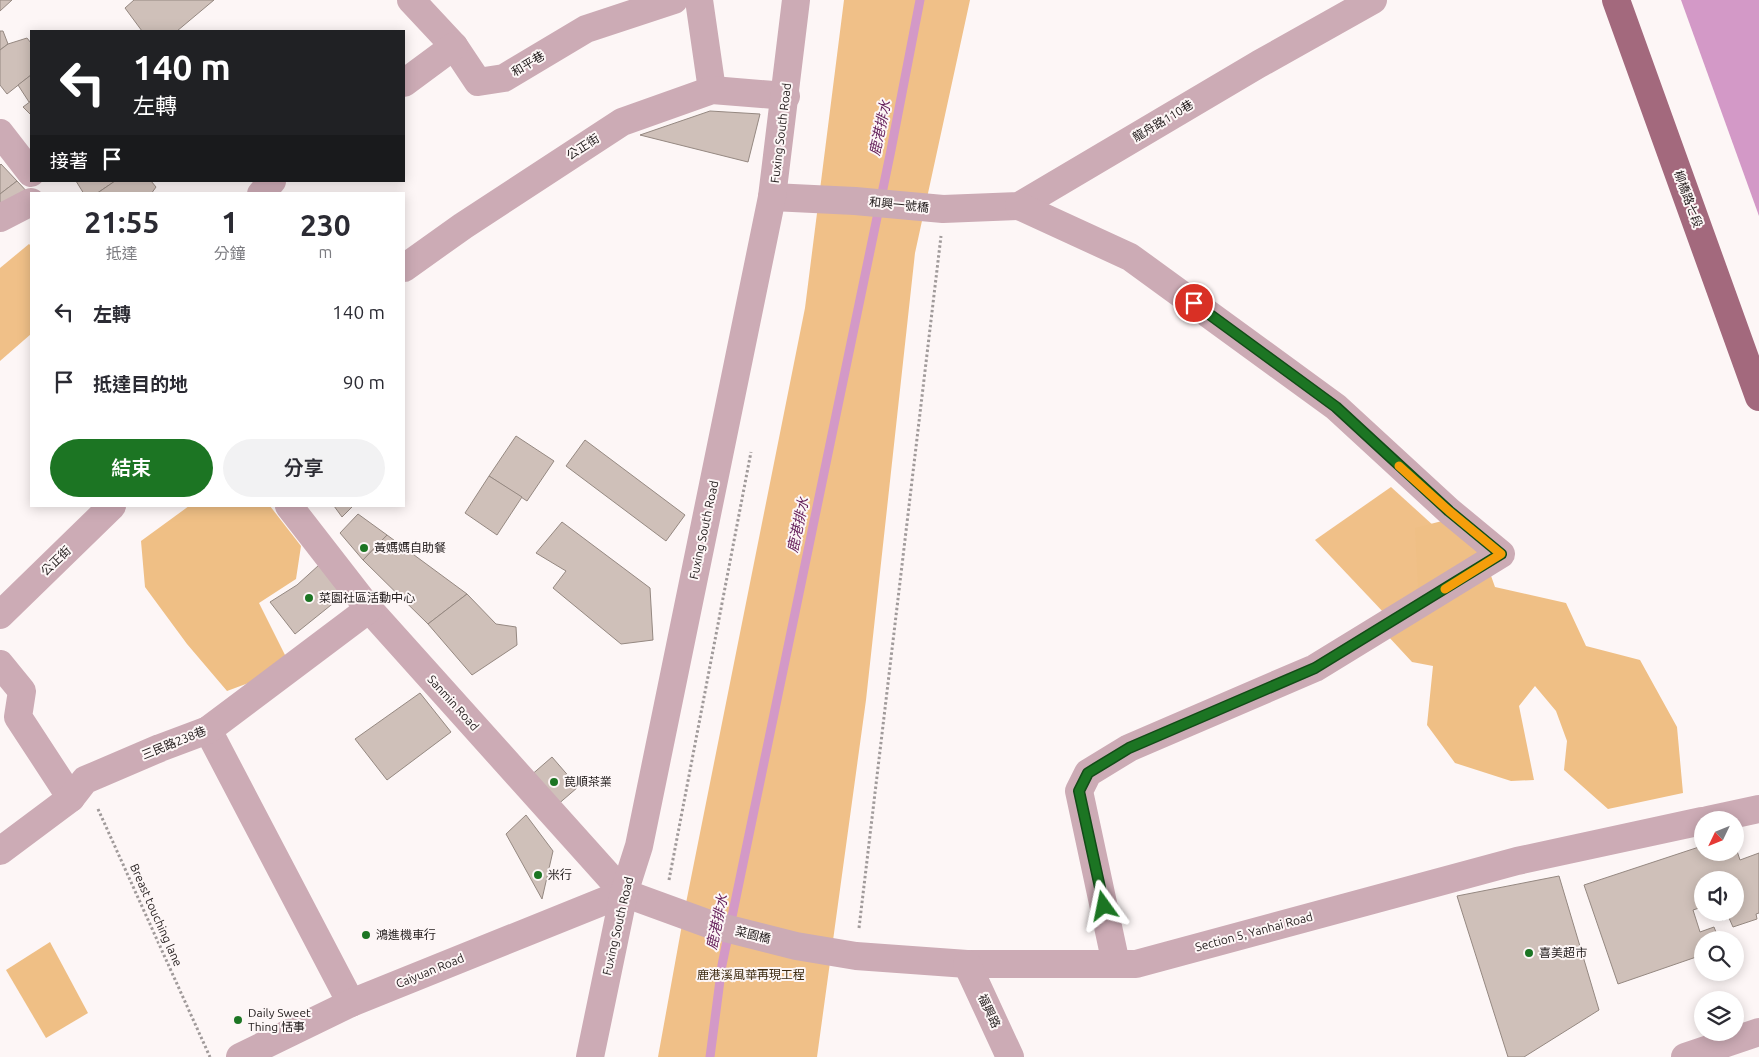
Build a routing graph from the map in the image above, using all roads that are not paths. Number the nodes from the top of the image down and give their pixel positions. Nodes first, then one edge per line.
1 (411, 0) edge
2 (674, 0) edge
3 (699, 0) edge
4 (796, 0) edge
5 (1373, 0) edge
6 (1616, 0) edge
7 (454, 46) junction
8 (405, 82) edge
9 (712, 90) junction
10 (786, 96) junction
11 (0, 133) edge
12 (30, 172) edge
13 (38, 182) edge
14 (271, 182) edge
15 (45, 192) edge
16 (263, 192) edge
17 (772, 197) junction
18 (30, 203) edge
19 (1020, 206) junction
20 (0, 218) edge
21 (942, 218) joint
22 (405, 267) edge
23 (1759, 397) edge
24 (111, 507) edge
25 (290, 507) edge
26 (369, 609) junction
27 (0, 615) edge
28 (0, 664) edge
29 (208, 730) junction
30 (78, 789) junction
31 (1759, 809) edge
32 (1744, 812) edge
33 (1694, 823) edge
34 (0, 851) edge
35 (624, 893) junction
36 (796, 946) joint
37 (968, 964) junction
38 (1116, 964) junction
39 (351, 1003) junction
40 (1759, 1032) edge
41 (240, 1057) edge
42 (590, 1057) edge
43 (1010, 1057) edge
44 (1685, 1057) edge

1 - 7 street, 和平巷
2 - 7 street, 和平巷
3 - 9 street
4 - 10 street, Fuxing South Road
5 - 19 street, 龍舟路110巷
6 - 23 main road, 柳橋路七段
7 - 8 street
9 - 10 street, 公正街
9 - 22 street, 公正街
10 - 17 street, Fuxing South Road
11 - 12 street
13 - 15 street
14 - 16 street
17 - 21 street, 和興一號橋
17 - 35 street, Fuxing South Road
18 - 20 street
19 - 21 street, 龍舟路110巷
19 - 38 street
24 - 27 street, 公正街
25 - 26 street, Sanmin Road
26 - 29 street, 三民路238巷
26 - 35 street, Sanmin Road
28 - 30 street
29 - 30 street, 三民路238巷
29 - 39 street
30 - 34 street, 三民路238巷
31 - 32 street
33 - 38 street, Section 5, Yanhai Road
35 - 36 street, 菜園橋
35 - 39 street, Caiyuan Road
35 - 42 street, Fuxing South Road
36 - 37 street, Section 5, Yanhai Road
37 - 38 street, Section 5, Yanhai Road
37 - 43 street, 福興路
39 - 41 street, Caiyuan Road
40 - 44 street

